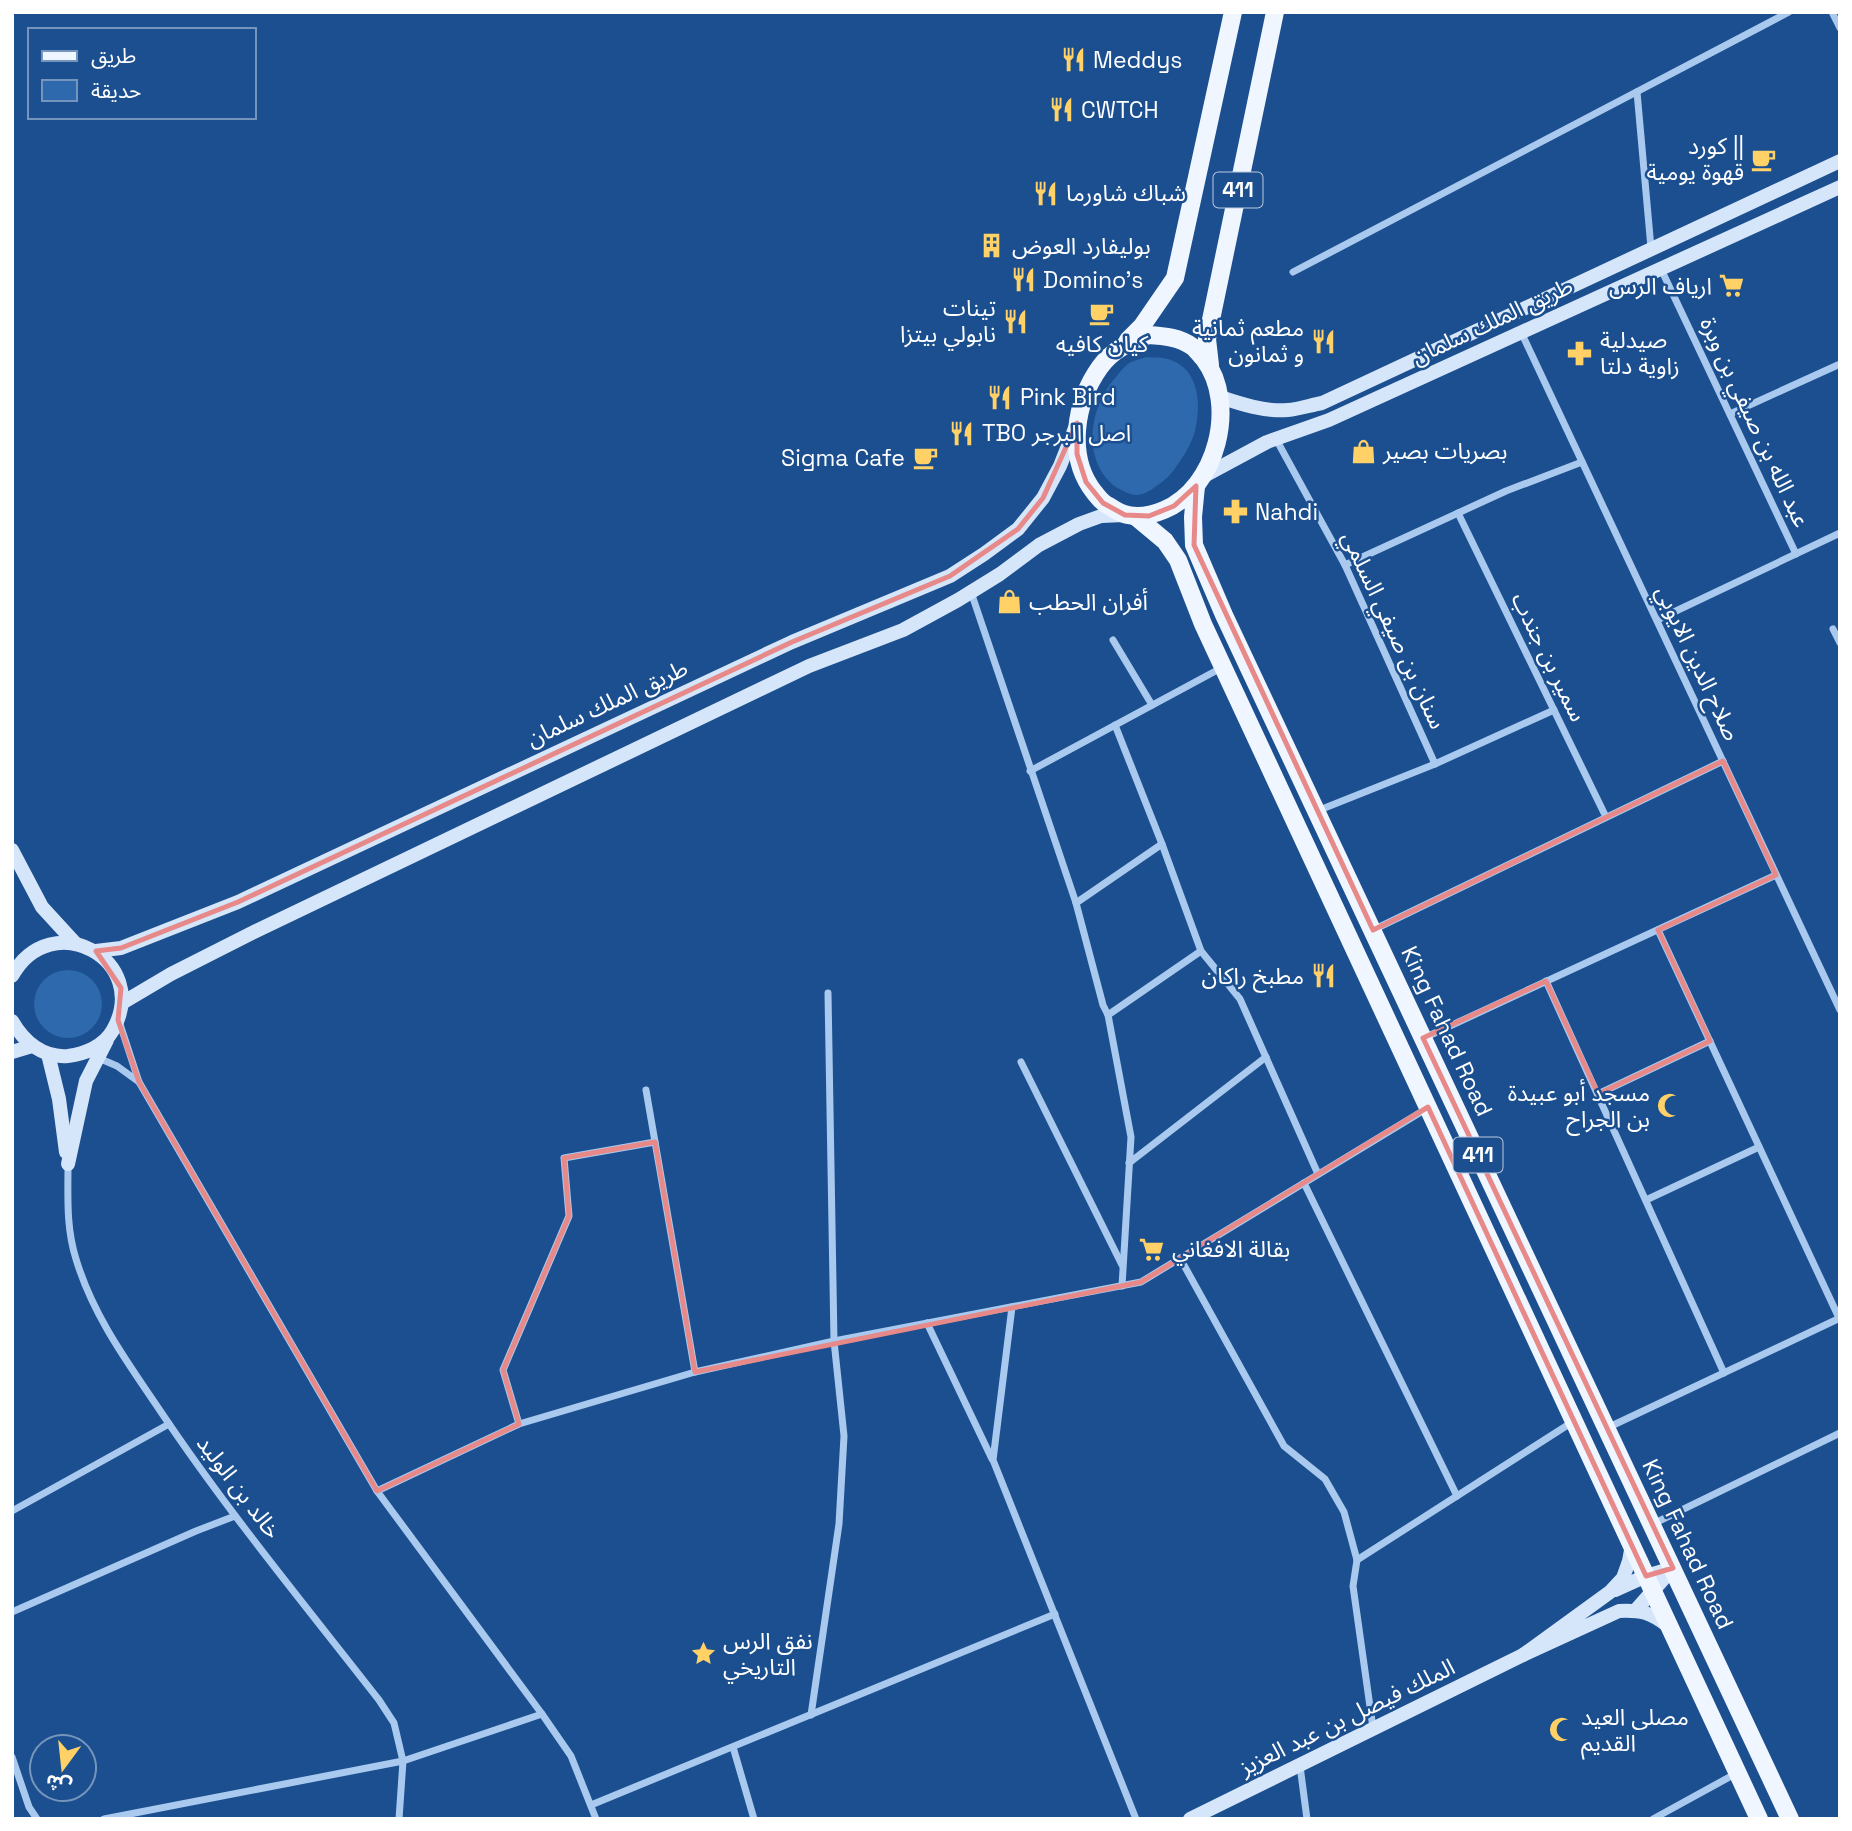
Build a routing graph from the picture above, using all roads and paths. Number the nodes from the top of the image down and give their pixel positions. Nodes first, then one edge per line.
1 (1233, 12) edge
2 (1275, 12) edge
3 (1789, 12) edge
4 (1832, 12) edge
5 (1840, 28) edge
6 (1637, 92) junction
7 (1840, 161) edge
8 (1840, 187) edge
9 (1651, 249) junction
10 (1661, 269) junction
11 (1293, 272) dead end
12 (1521, 332) junction
13 (1123, 345) junction
14 (1840, 364) edge
15 (1211, 369) junction
16 (1220, 397) junction
17 (1730, 414) junction
18 (1077, 423) junction
19 (1276, 439) junction
20 (1582, 462) junction
21 (1199, 481) junction
22 (1458, 513) junction
23 (1130, 516) junction
24 (1840, 533) edge
25 (1796, 554) junction
26 (1345, 565) junction
27 (971, 592) junction
28 (1657, 620) junction
29 (1833, 629) dead end
30 (1113, 640) dead end
31 (1840, 643) edge
32 (1223, 667) junction
33 (1153, 705) junction
34 (1554, 710) junction
35 (1115, 725) junction
36 (1723, 761) junction
37 (1434, 764) junction
38 (1030, 771) junction
39 (1317, 812) junction
40 (1606, 817) junction
41 (1162, 844) junction
42 (12, 850) edge
43 (1776, 875) junction
44 (1076, 903) junction
45 (1373, 930) junction
46 (1658, 930) junction
47 (75, 943) junction
48 (96, 951) junction
49 (1200, 951) junction
50 (12, 956) edge
51 (13, 975) edge
52 (1546, 981) junction
53 (828, 993) dead end
54 (1838, 999) edge
55 (122, 1003) junction
56 (1840, 1010) edge
57 (1108, 1015) junction
58 (118, 1020) junction
59 (12, 1021) edge
60 (110, 1035) junction
61 (1423, 1038) junction
62 (1710, 1041) junction
63 (32, 1046) junction
64 (12, 1052) edge
65 (48, 1054) junction
66 (82, 1054) junction
67 (98, 1057) junction
68 (1266, 1057) junction
69 (1021, 1062) dead end
70 (139, 1082) junction
71 (646, 1090) dead end
72 (1598, 1094) junction
73 (1428, 1107) junction
74 (655, 1142) junction
75 (1759, 1146) junction
76 (1129, 1163) junction
77 (68, 1164) junction
78 (1318, 1174) junction
79 (1304, 1183) junction
80 (1646, 1200) junction
81 (1180, 1258) junction
82 (1123, 1268) junction
83 (1122, 1286) junction
84 (1012, 1307) junction
85 (1840, 1318) edge
86 (927, 1323) junction
87 (834, 1341) junction
88 (695, 1372) junction
89 (1724, 1373) junction
90 (1574, 1421) junction
91 (169, 1424) junction
92 (519, 1424) junction
93 (1607, 1428) junction
94 (1840, 1433) edge
95 (993, 1460) junction
96 (377, 1491) junction
97 (1457, 1496) junction
98 (12, 1511) edge
99 (235, 1516) junction
100 (1652, 1524) junction
101 (1632, 1545) junction
102 (1357, 1560) junction
103 (1673, 1568) junction
104 (1650, 1584) junction
105 (1610, 1592) junction
106 (1636, 1610) junction
107 (12, 1612) edge
108 (1055, 1614) junction
109 (1670, 1627) junction
110 (1523, 1655) junction
111 (542, 1714) junction
112 (811, 1715) junction
113 (1373, 1729) junction
114 (733, 1747) junction
115 (12, 1757) edge
116 (403, 1761) junction
117 (1300, 1765) junction
118 (1738, 1772) junction
119 (591, 1805) junction
120 (37, 1819) edge
121 (104, 1819) edge
122 (399, 1819) edge
123 (596, 1819) edge
124 (754, 1819) edge
125 (1136, 1819) edge
126 (1191, 1819) edge
127 (1307, 1819) edge
128 (1653, 1819) edge
129 (1759, 1819) edge
130 (1790, 1819) edge

1 - 13 main road, 411
2 - 15 main road, 411
3 - 6 street
4 - 5 street
6 - 9 street
6 - 11 street
7 - 9 main road, طريق الملك سلمان
8 - 10 main road, طريق الملك سلمان
9 - 16 main road, طريق الملك سلمان
10 - 12 main road, طريق الملك سلمان
10 - 17 street, عبد الله بن صيفي بن وبرة
12 - 19 main road, طريق الملك سلمان
12 - 20 street, صلاح الدين الايوبي
13 - 15 main road
13 - 18 main road
14 - 17 street
15 - 16 main road
16 - 21 main road
17 - 25 street, عبد الله بن صيفي بن وبرة
18 - 23 main road
18 - 48 main road, طريق الملك سلمان
19 - 21 main road, طريق الملك سلمان
19 - 26 street, سنان بن صيفي السلمي
20 - 22 street
20 - 28 street, صلاح الدين الايوبي
21 - 23 main road
21 - 39 main road, King Fahad Road / 411
22 - 26 street
22 - 34 street, سمير بن جندب
23 - 27 main road
23 - 32 main road, 411
24 - 25 street
25 - 28 street
26 - 37 street, سنان بن صيفي السلمي
27 - 38 street
27 - 55 main road
28 - 36 street, صلاح الدين الايوبي
29 - 31 street
30 - 33 street
32 - 33 street
32 - 73 main road, 411
33 - 35 street
34 - 37 street
34 - 40 street, سمير بن جندب
35 - 38 street
35 - 41 street
36 - 40 street
36 - 43 street, صلاح الدين الايوبي
37 - 39 street
38 - 44 street
39 - 45 main road, King Fahad Road / 411
40 - 45 street
41 - 44 street
41 - 49 street
42 - 47 main road
43 - 46 street
43 - 54 street, صلاح الدين الايوبي
44 - 57 street
45 - 61 main road, King Fahad Road / 411
46 - 52 street
46 - 62 street
47 - 48 main road
47 - 51 main road
48 - 55 main road
49 - 57 street
49 - 68 street
50 - 51 main road
52 - 61 street
52 - 72 street
53 - 87 street
54 - 56 street, صلاح الدين الايوبي
55 - 58 main road
57 - 76 street
58 - 60 main road
58 - 70 street
59 - 63 main road
60 - 66 main road
60 - 67 main road
61 - 93 main road, King Fahad Road / 411
62 - 72 street
62 - 75 street
63 - 64 main road
63 - 65 main road
65 - 66 main road
65 - 77 main road
66 - 67 street
67 - 70 street
67 - 77 main road
68 - 76 street
68 - 78 street
69 - 82 street
70 - 96 street
71 - 74 street
72 - 80 street
73 - 78 street
73 - 90 main road, 411
74 - 88 street
74 - 92 street
75 - 80 street
75 - 85 street
76 - 82 street
77 - 91 street, خالد بن الوليد
78 - 79 street
79 - 81 street
79 - 97 street
80 - 89 street
81 - 83 street
81 - 102 street
82 - 83 street
83 - 84 street
84 - 86 street
84 - 95 street
85 - 89 street
86 - 87 street
86 - 95 street
87 - 88 street
87 - 112 street
88 - 92 street
89 - 93 street
90 - 97 street
90 - 101 main road, 411
91 - 98 street
91 - 99 street, خالد بن الوليد
92 - 96 street
93 - 100 main road, King Fahad Road / 411
94 - 100 street
95 - 108 street
96 - 111 street
97 - 102 street
99 - 107 street
99 - 116 street, خالد بن الوليد
100 - 103 main road, King Fahad Road / 411
101 - 104 main road, 411
101 - 105 main road
102 - 113 street
103 - 104 main road
103 - 130 main road, King Fahad Road / 411
104 - 105 main road
104 - 106 main road
104 - 109 main road, 411
105 - 110 main road
106 - 109 main road
106 - 110 main road
108 - 112 street
108 - 125 street
109 - 118 main road, 411
110 - 113 main road, الملك فيصل بن عبد العزيز
111 - 116 street
111 - 119 street
112 - 114 street
113 - 117 main road, الملك فيصل بن عبد العزيز
114 - 119 street
114 - 124 street
115 - 120 street
116 - 121 street
116 - 122 street, خالد بن الوليد
117 - 126 main road, الملك فيصل بن عبد العزيز
117 - 127 street
118 - 128 street
118 - 129 main road, 411
119 - 123 street

